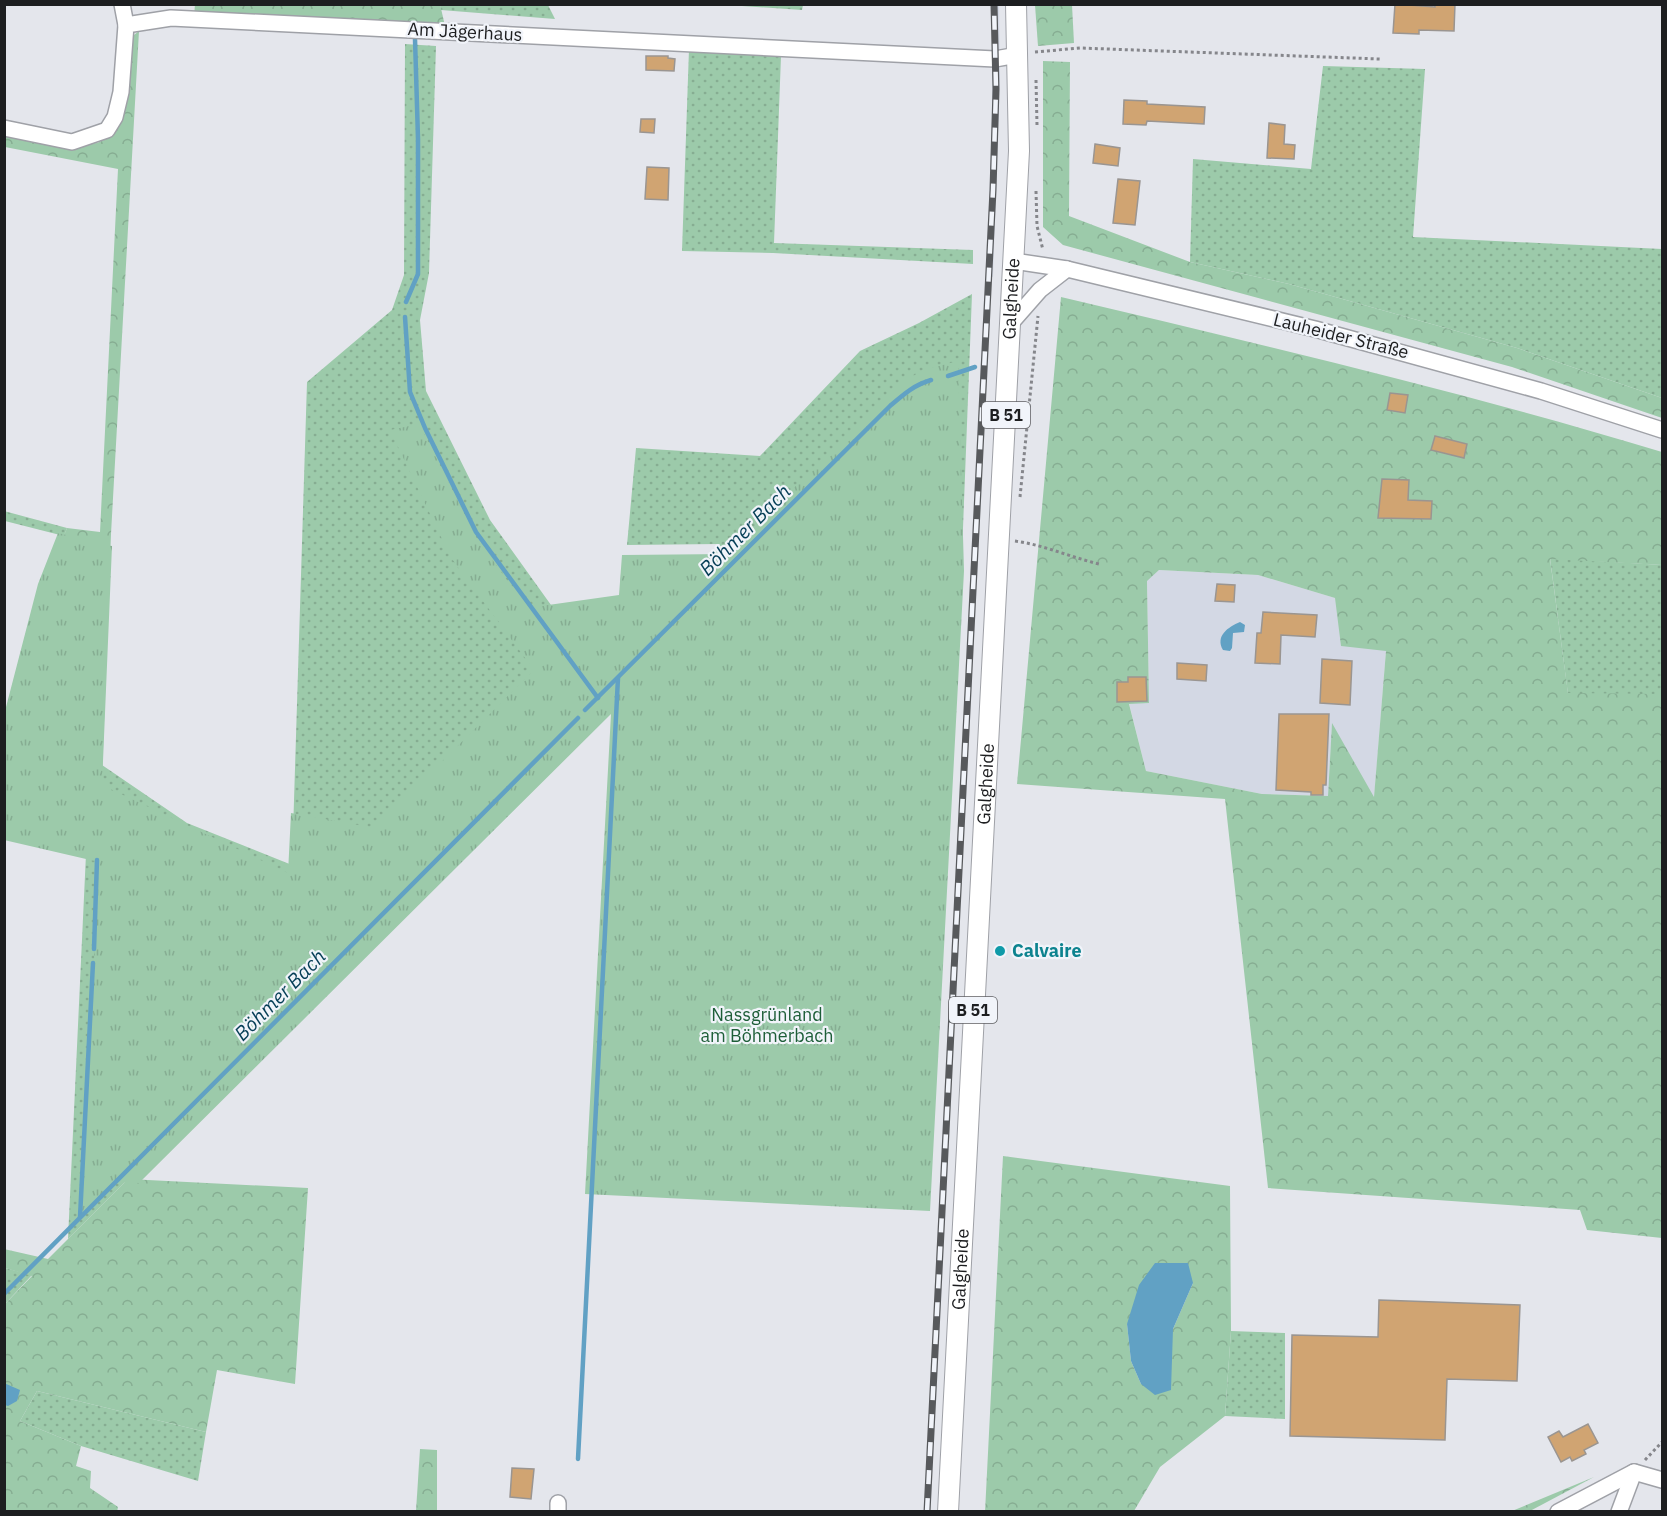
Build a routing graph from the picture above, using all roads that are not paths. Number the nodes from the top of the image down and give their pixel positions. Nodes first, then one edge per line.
1 (122, 4) edge
2 (1016, 4) edge
3 (126, 25) junction
4 (1018, 55) junction
5 (4, 128) edge
6 (1014, 261) junction
7 (1067, 269) junction
8 (1011, 323) junction
9 (1662, 430) edge
10 (1634, 1472) junction
11 (1662, 1480) edge
12 (948, 1512) edge
13 (1558, 1512) edge
14 (1619, 1512) edge

1 - 3 street
2 - 4 main road, Galgheide / B 51
3 - 4 street, Am Jägerhaus
3 - 5 street
4 - 6 main road, Galgheide / B 51
6 - 7 street, Lauheider Straße
6 - 8 main road, Galgheide / B 51
7 - 8 street
7 - 9 street, Lauheider Straße
8 - 12 main road, Galgheide / B 51
10 - 11 street
10 - 13 street
10 - 14 street

